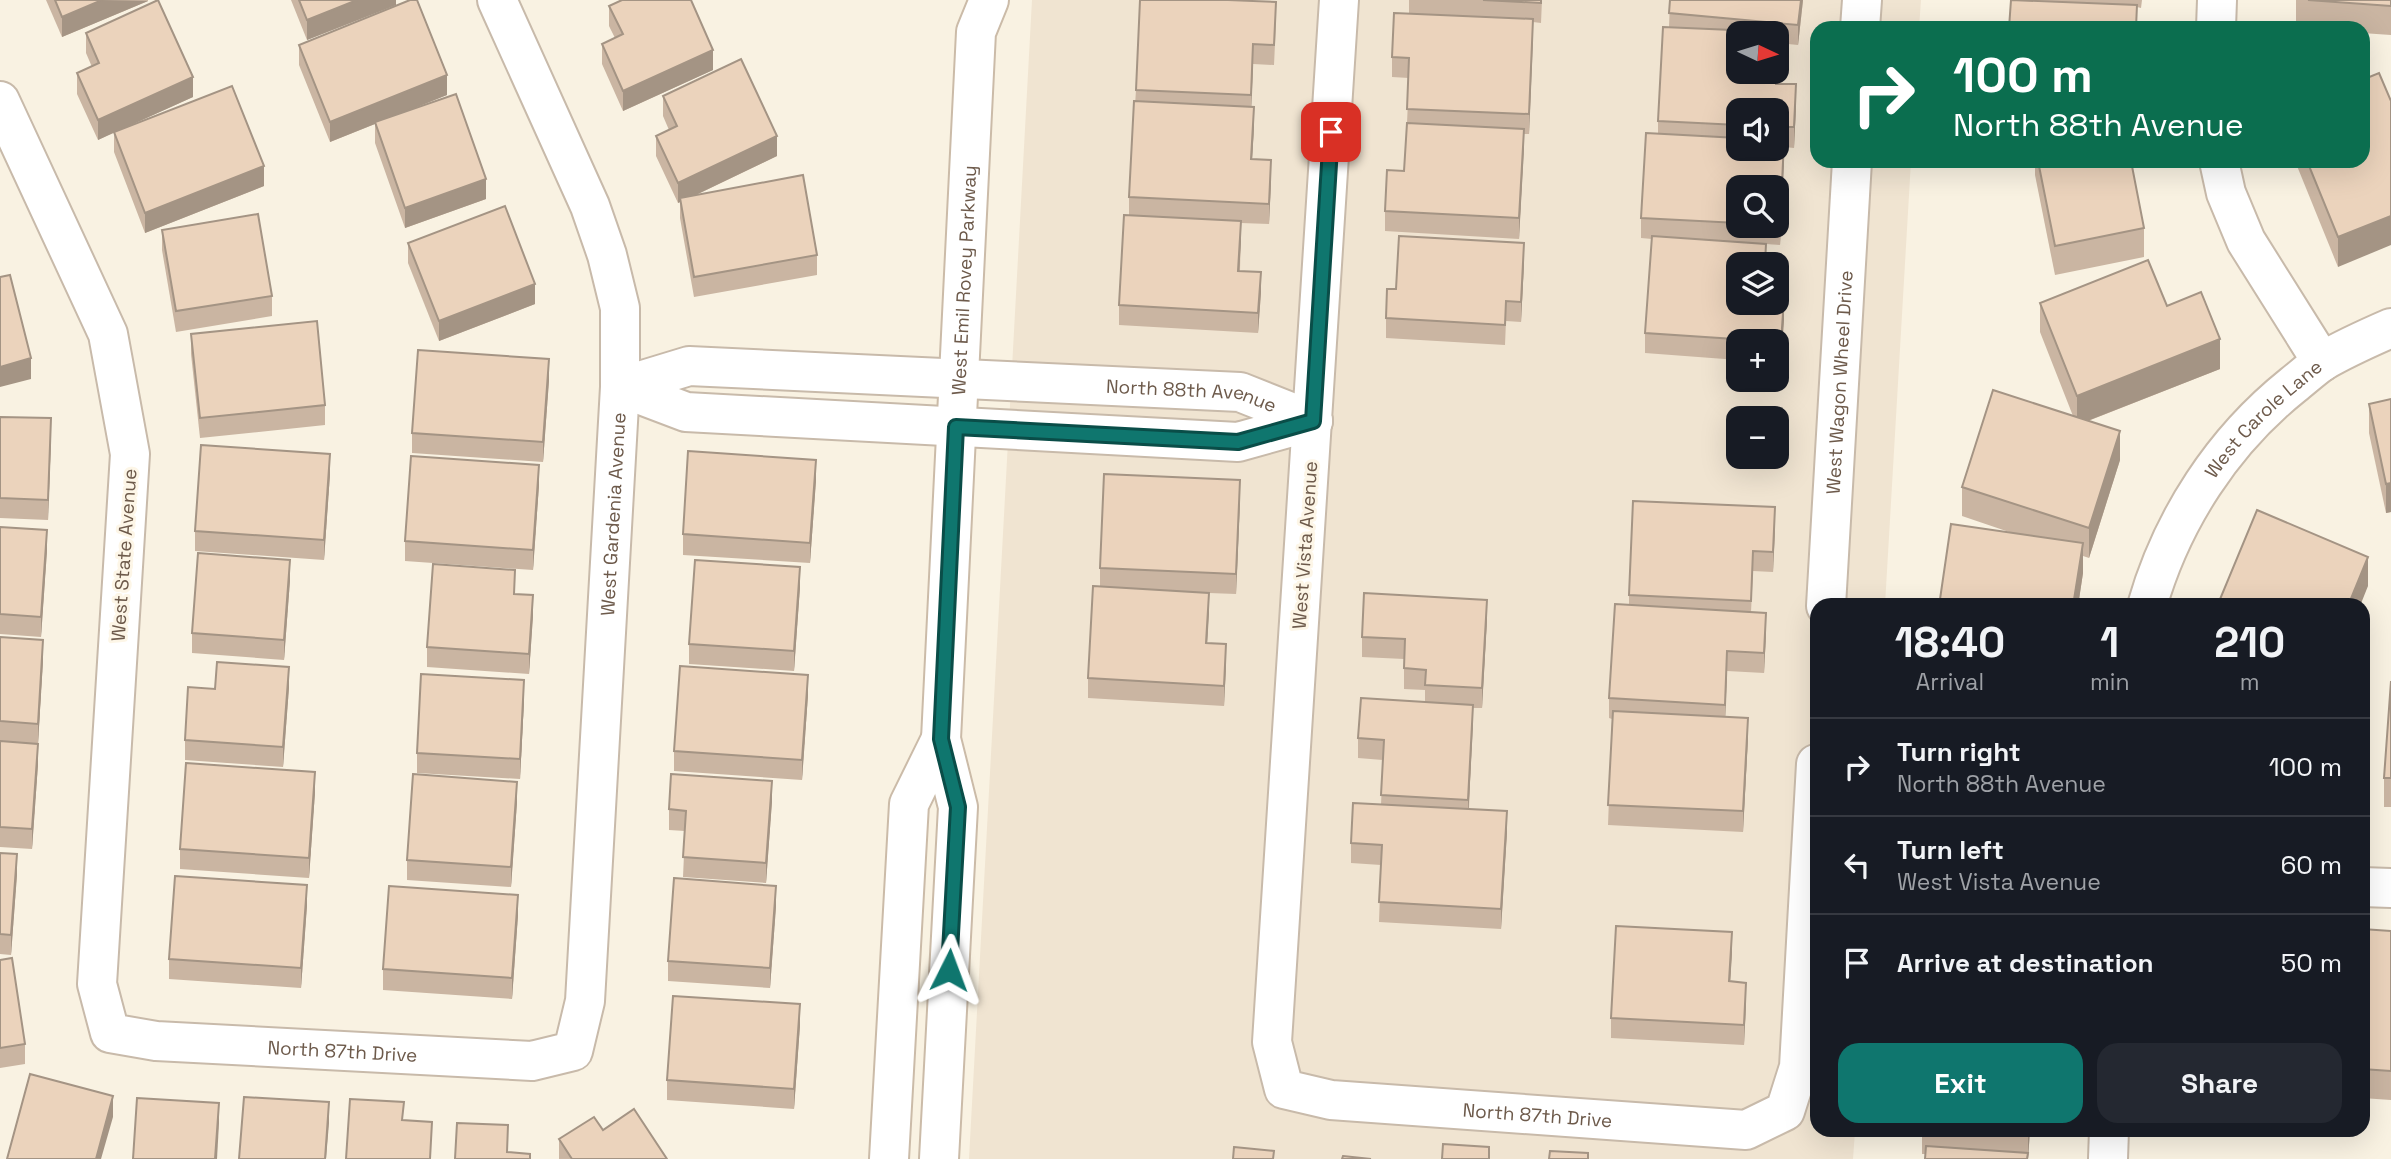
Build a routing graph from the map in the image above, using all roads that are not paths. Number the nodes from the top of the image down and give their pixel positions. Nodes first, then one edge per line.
1 (497, 0) edge
2 (1339, 0) edge
3 (1861, 0) edge
4 (2217, 0) edge
5 (977, 11) edge
6 (1860, 21) edge
7 (2216, 21) edge
8 (0, 101) edge
9 (1852, 168) edge
10 (2221, 168) edge
11 (2391, 328) edge
12 (2322, 362) junction
13 (959, 379) junction
14 (621, 387) junction
15 (1313, 421) junction
16 (956, 427) junction
17 (1826, 598) edge
18 (2149, 598) edge
19 (941, 739) junction
20 (1810, 871) edge
21 (2370, 887) edge
22 (2391, 888) edge
23 (110, 1033) joint
24 (573, 1051) joint
25 (1284, 1089) joint
26 (2109, 1137) edge
27 (889, 1159) edge
28 (939, 1159) edge
29 (2108, 1159) edge

1 - 14 street, West Gardenia Avenue
2 - 15 street, West Vista Avenue
3 - 6 street
4 - 7 street
5 - 13 street, West Emil Rovey Parkway
8 - 23 street, West State Avenue
9 - 17 street, West Wagon Wheel Drive
10 - 12 street, West Carole Lane
11 - 12 street
12 - 18 street, West Carole Lane
13 - 14 street, North 88th Avenue
13 - 15 street, North 88th Avenue
13 - 16 street, West Emil Rovey Parkway
14 - 16 street, North 88th Avenue
14 - 24 street, West Gardenia Avenue
15 - 16 street, North 88th Avenue
15 - 25 street, West Vista Avenue
16 - 19 street, West Emil Rovey Parkway
19 - 27 street, West Emil Rovey Parkway
19 - 28 street, West Emil Rovey Parkway
20 - 25 street, North 87th Drive
21 - 22 street
23 - 24 street, North 87th Drive
26 - 29 street

